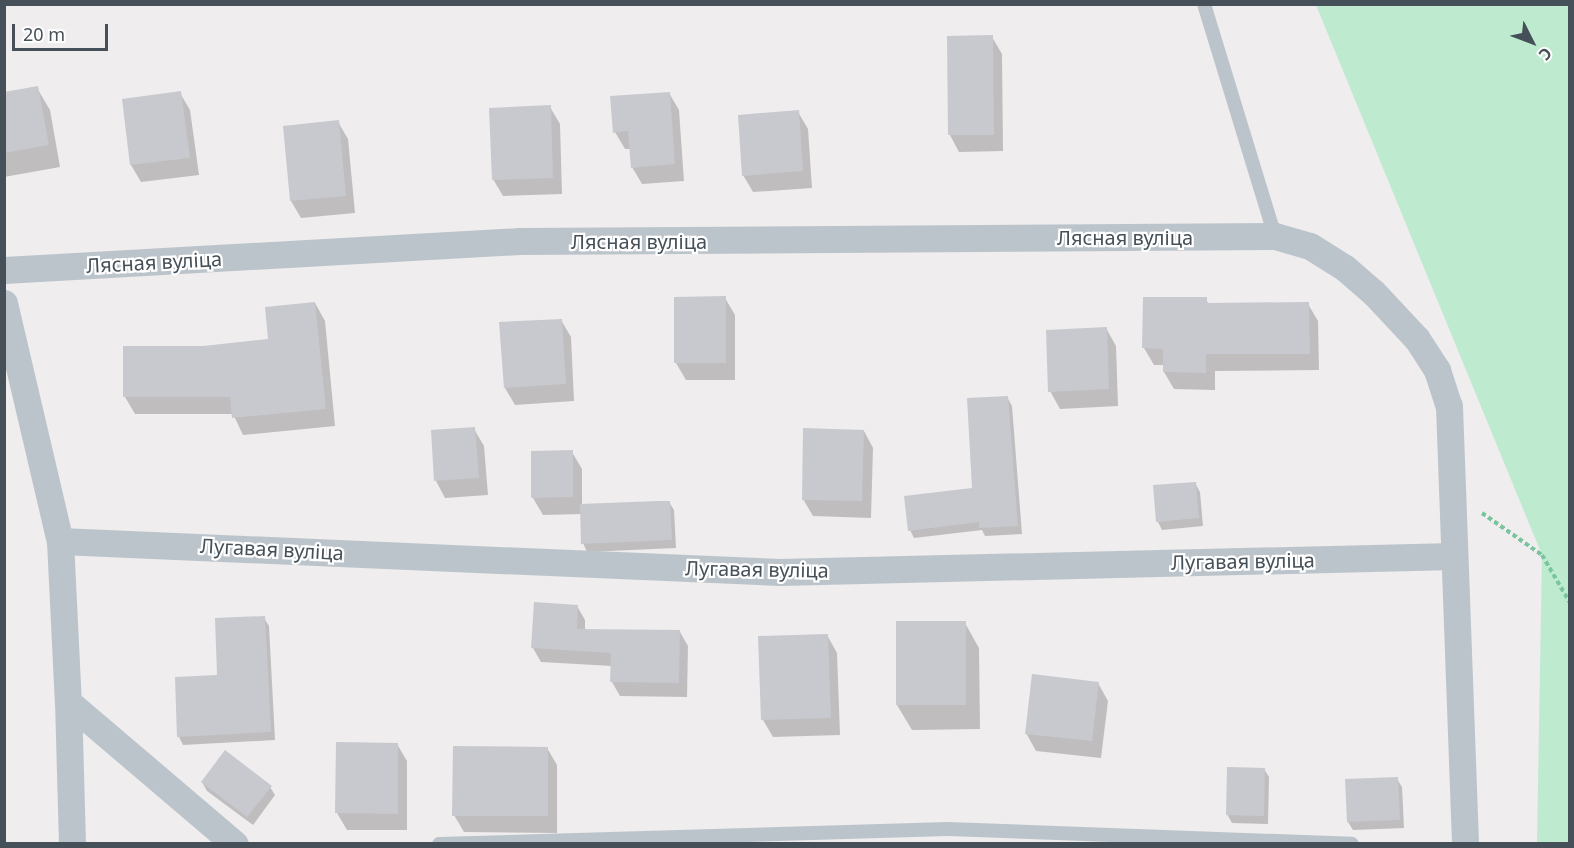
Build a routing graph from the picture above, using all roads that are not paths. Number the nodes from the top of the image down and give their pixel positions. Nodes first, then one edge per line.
1 (1204, 4) edge
2 (1275, 236) junction
3 (4, 270) edge
4 (4, 303) edge
5 (60, 541) junction
6 (1454, 556) junction
7 (68, 702) junction
8 (72, 843) edge
9 (236, 843) edge
10 (440, 843) edge
11 (1352, 843) edge
12 (1465, 843) edge

1 - 2 lane
2 - 3 street, Лясная вуліца
2 - 6 street, Лясная вуліца
4 - 5 street
5 - 6 street, Лугавая вуліца
5 - 7 street
6 - 12 street, Лясная вуліца
7 - 8 street
7 - 9 street
10 - 11 lane

